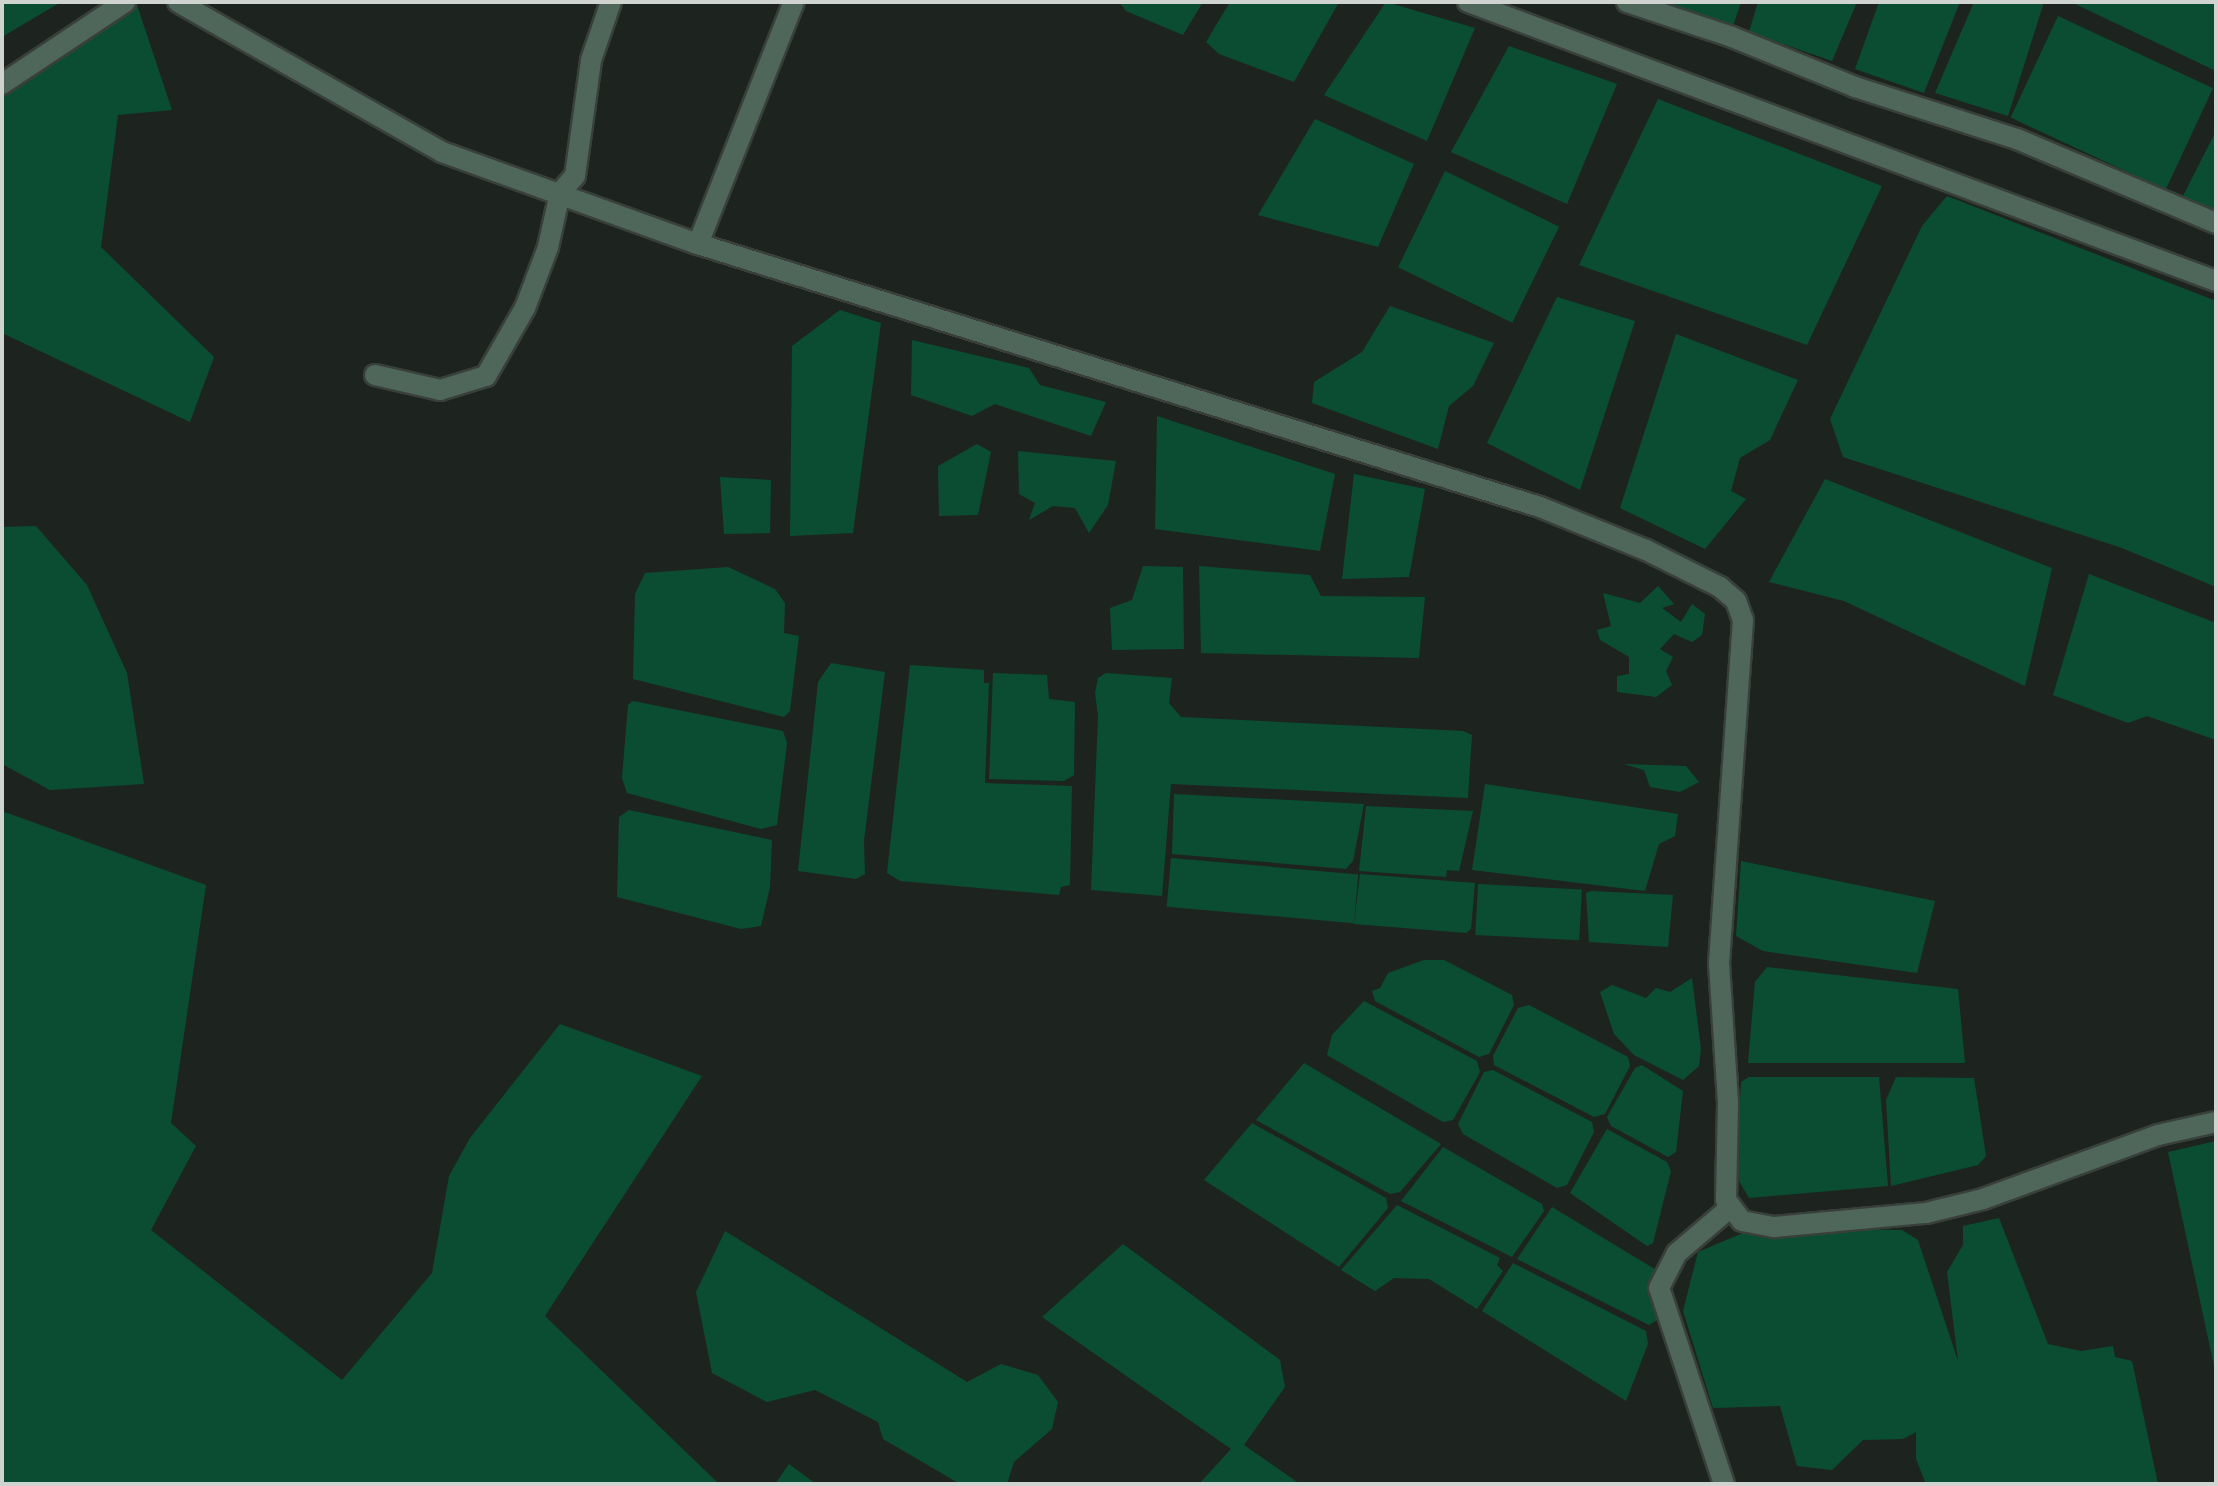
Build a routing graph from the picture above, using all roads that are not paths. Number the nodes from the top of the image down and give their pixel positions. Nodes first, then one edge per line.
1 (125, 2) edge
2 (178, 2) edge
3 (611, 2) edge
4 (794, 2) edge
5 (1468, 2) edge
6 (1627, 2) edge
7 (2, 84) edge
8 (560, 193) junction
9 (2216, 223) edge
10 (698, 244) junction
11 (2216, 281) edge
12 (375, 375) dead end
13 (2216, 1122) edge
14 (1731, 1207) junction
15 (1724, 1484) edge

1 - 7 street
2 - 8 street
3 - 8 street
4 - 10 street
5 - 11 street
6 - 9 street
8 - 10 street
8 - 12 street
10 - 14 street
13 - 14 street
14 - 15 street

